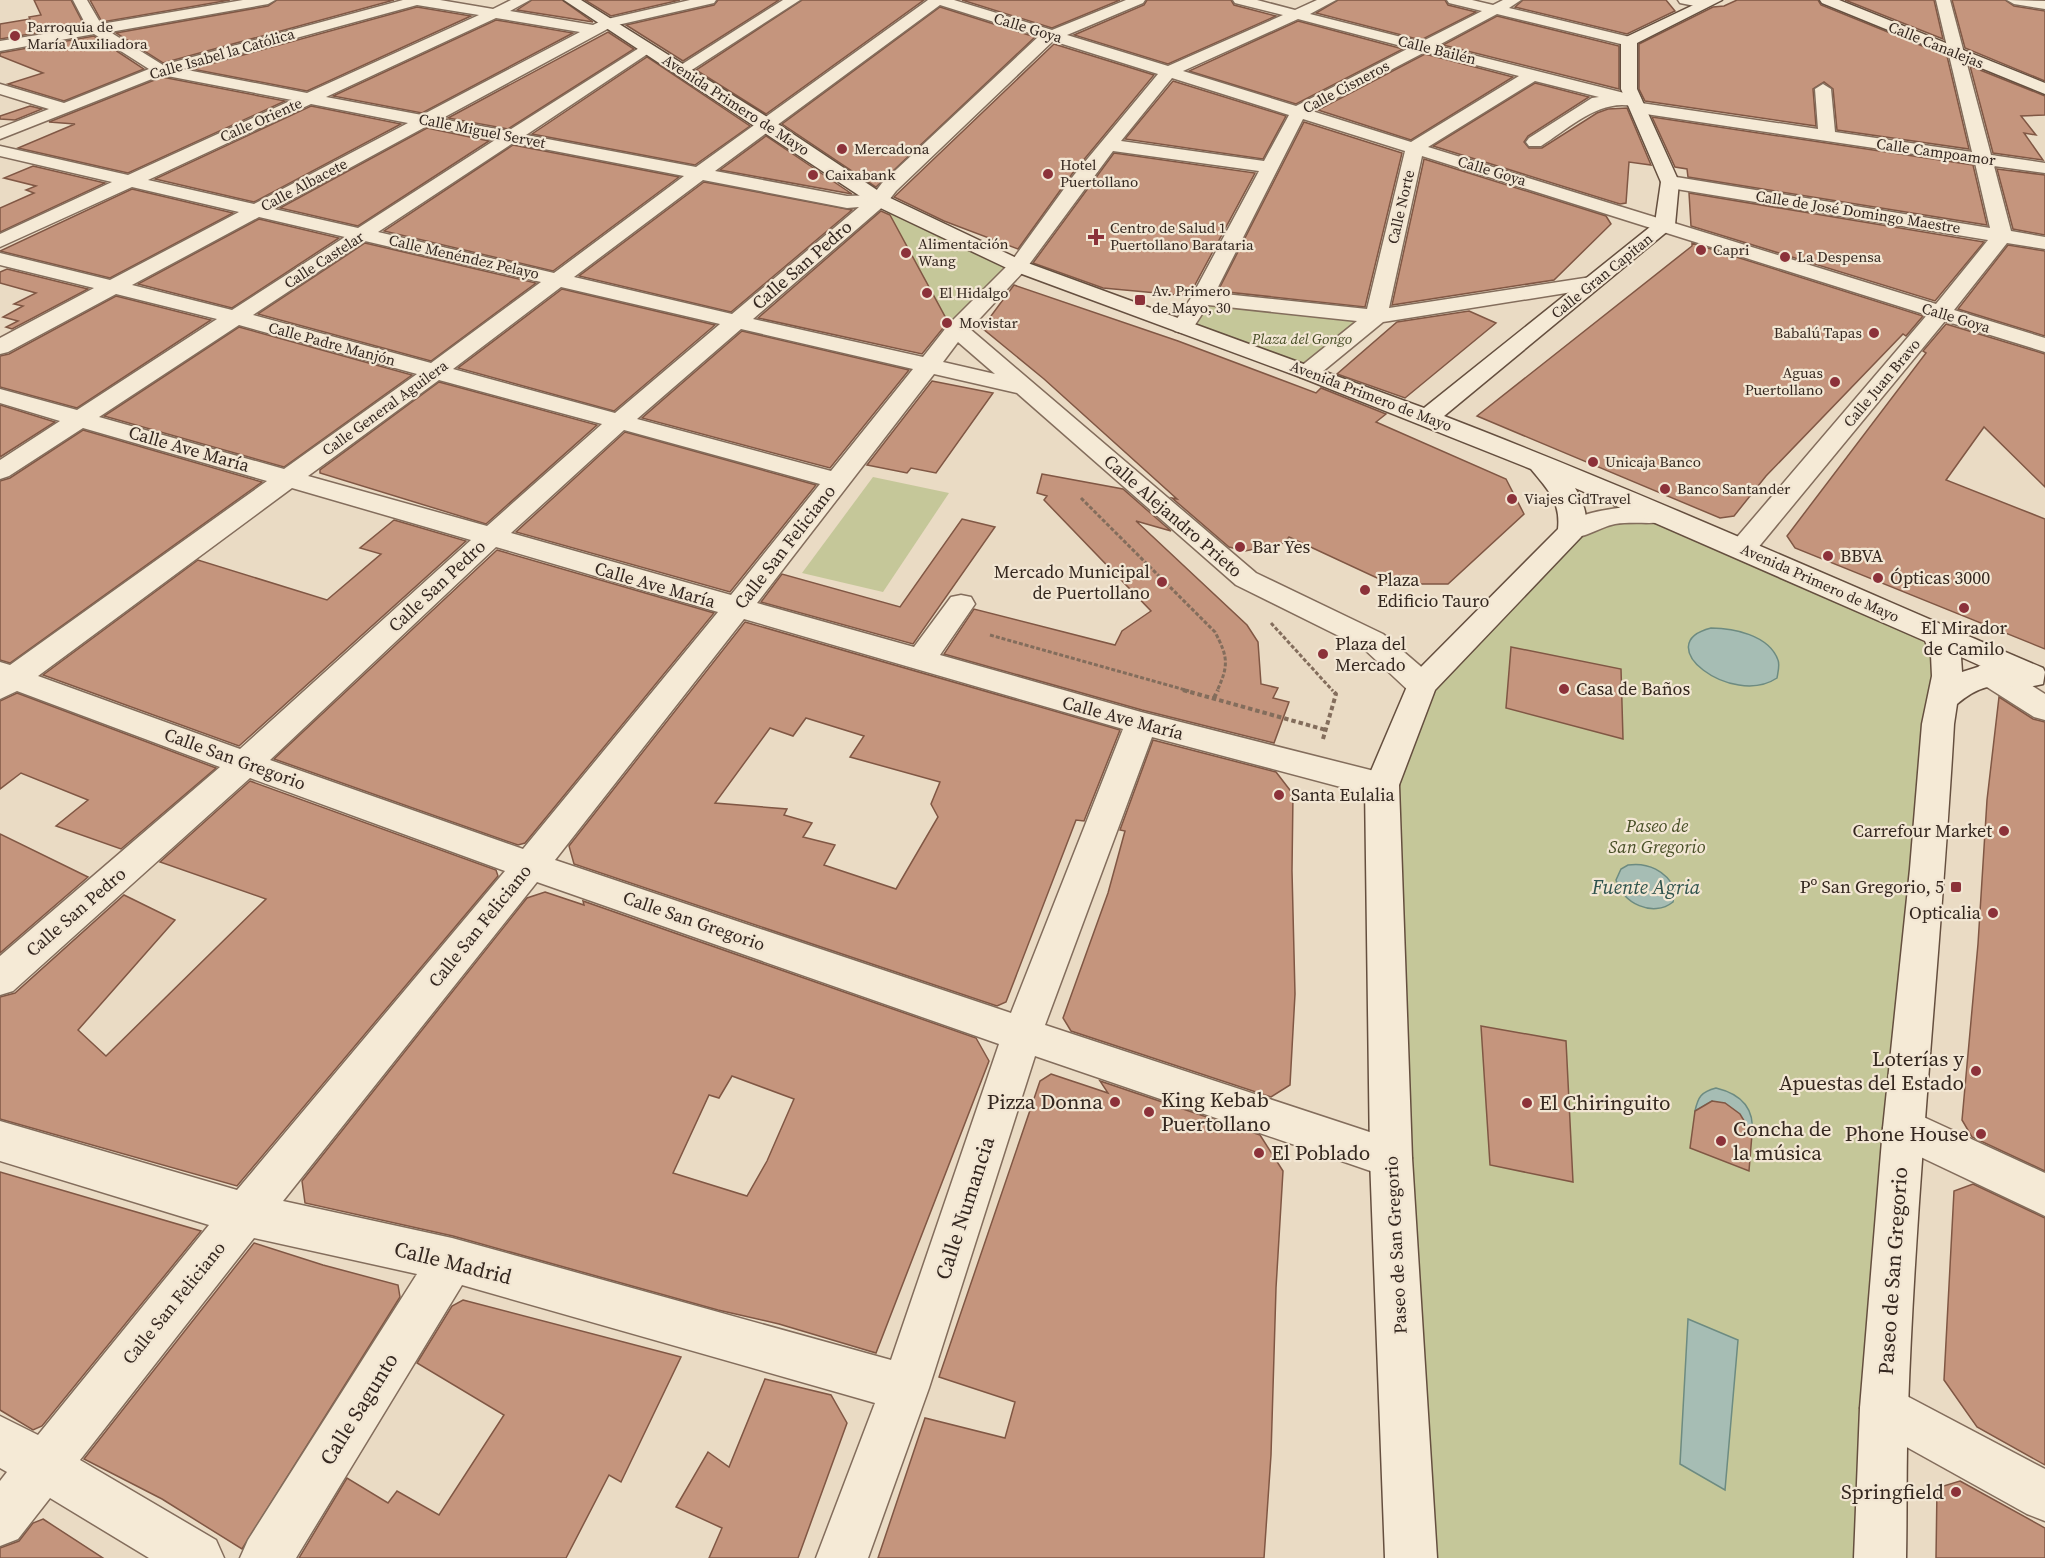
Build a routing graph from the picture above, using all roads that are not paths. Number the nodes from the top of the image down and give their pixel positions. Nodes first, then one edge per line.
1 (80, 0) edge
2 (268, 0) edge
3 (414, 0) edge
4 (523, 0) edge
5 (571, 0) edge
6 (793, 0) edge
7 (938, 0) edge
8 (1138, 0) edge
9 (1240, 0) edge
10 (1329, 0) edge
11 (1454, 0) edge
12 (1514, 0) edge
13 (1685, 0) edge
14 (1827, 0) edge
15 (1943, 0) edge
16 (2014, 0) edge
17 (701, 1) edge
18 (1710, 2) edge
19 (2045, 5) edge
20 (1495, 10) junction
21 (107, 11) dead end
22 (494, 14) junction
23 (1296, 14) junction
24 (92, 22) junction
25 (599, 29) junction
26 (1050, 34) junction
27 (1629, 41) junction
28 (0, 46) edge
29 (1422, 47) junction
30 (647, 48) junction
31 (1956, 53) junction
32 (161, 70) junction
33 (681, 70) junction
34 (1168, 72) junction
35 (1533, 75) junction
36 (0, 89) edge
37 (1822, 89) dead end
38 (2045, 89) edge
39 (311, 98) junction
40 (1636, 104) junction
41 (65, 108) junction
42 (1299, 111) junction
43 (428, 120) junction
44 (766, 124) junction
45 (0, 134) edge
46 (1827, 136) junction
47 (512, 137) junction
48 (1534, 142) dead end
49 (1110, 145) junction
50 (1415, 147) junction
51 (0, 151) edge
52 (1982, 159) junction
53 (1271, 167) junction
54 (2045, 168) edge
55 (702, 174) junction
56 (128, 180) junction
57 (1671, 182) junction
58 (879, 200) junction
59 (259, 210) junction
60 (1665, 225) junction
61 (364, 234) junction
62 (2002, 236) junction
63 (0, 241) edge
64 (2045, 243) edge
65 (0, 258) edge
66 (1018, 266) junction
67 (559, 279) junction
68 (1591, 283) junction
69 (109, 287) junction
70 (1202, 298) junction
71 (1940, 313) junction
72 (235, 317) junction
73 (1376, 317) junction
74 (737, 321) junction
75 (1183, 326) junction
76 (957, 329) junction
77 (2045, 345) edge
78 (0, 347) edge
79 (928, 366) junction
80 (434, 372) junction
81 (1308, 372) junction
82 (1025, 388) junction
83 (0, 396) edge
84 (79, 418) junction
85 (1427, 418) junction
86 (620, 421) junction
87 (1538, 462) junction
88 (0, 471) edge
89 (290, 478) junction
90 (837, 481) junction
91 (1662, 514) junction
92 (1571, 531) junction
93 (491, 537) junction
94 (1742, 549) junction
95 (961, 604) dead end
96 (736, 609) junction
97 (1936, 633) junction
98 (920, 661) junction
99 (1990, 674) junction
100 (2038, 676) edge
101 (5, 680) edge
102 (1422, 685) junction
103 (1944, 698) junction
104 (2045, 709) edge
105 (1141, 723) junction
106 (246, 763) junction
107 (1382, 784) junction
108 (531, 864) junction
109 (0, 979) edge
110 (1022, 1035) junction
111 (1904, 1128) junction
112 (0, 1141) edge
113 (1391, 1158) junction
114 (2045, 1195) edge
115 (245, 1214) junction
116 (452, 1260) junction
117 (905, 1388) junction
118 (1884, 1408) junction
119 (0, 1440) edge
120 (43, 1467) junction
121 (2045, 1497) edge
122 (0, 1521) edge
123 (198, 1558) edge
124 (266, 1558) edge
125 (842, 1558) edge
126 (1411, 1558) edge
127 (1880, 1558) edge

1 - 24 street
2 - 24 street
3 - 22 street
3 - 32 street, Calle Isabel la Católica
4 - 22 street, Calle Oriente
5 - 25 street, Avenida Primero de Mayo
6 - 33 street
7 - 26 street, Calle Goya
7 - 44 street, Calle General Aguilera
8 - 26 street
9 - 23 street, Calle Bailén
10 - 23 street
11 - 20 street
12 - 20 street, Calle Cisneros
13 - 18 street
14 - 31 street, Calle Canalejas
15 - 31 street
16 - 19 street
17 - 25 street
18 - 27 street
20 - 27 street
20 - 29 street, Calle Cisneros
21 - 24 street
22 - 25 street
22 - 39 street, Calle Oriente
23 - 29 street, Calle Bailén
23 - 34 street
24 - 28 street
24 - 32 street, Calle Miguel Servet
25 - 30 street, Avenida Primero de Mayo
25 - 43 street, Calle Albacete
26 - 34 street, Calle Goya
26 - 58 street, Calle San Pedro
27 - 40 street
29 - 35 street, Calle Bailén
29 - 42 street, Calle Cisneros
30 - 33 street, Avenida Primero de Mayo
30 - 47 street, Calle Castelar
31 - 38 street, Calle Canalejas
31 - 52 street
32 - 39 street, Calle Miguel Servet
32 - 41 street, Calle Isabel la Católica
33 - 44 street, Avenida Primero de Mayo
34 - 42 street, Calle Goya
34 - 49 street, Calle San Feliciano
35 - 40 street, Calle Bailén
35 - 50 street, Calle Norte
36 - 41 street
37 - 46 street
39 - 43 street, Calle Miguel Servet
39 - 56 street, Calle Oriente
40 - 46 street, Calle Campoamor
40 - 48 street
40 - 57 street
41 - 45 street, Calle Isabel la Católica
42 - 50 street, Calle Goya
42 - 53 street, Calle Cisneros
43 - 47 street, Calle Miguel Servet
43 - 59 street, Calle Albacete
44 - 55 street, Calle General Aguilera
44 - 58 street, Avenida Primero de Mayo
46 - 52 street, Calle Campoamor
47 - 55 street, Calle Miguel Servet
47 - 61 street, Calle Castelar
49 - 53 street
49 - 66 street, Calle San Feliciano
50 - 60 street, Calle Goya
50 - 73 street, Calle Norte
51 - 56 street, Calle Menéndez Pelayo
52 - 54 street, Calle Campoamor
52 - 62 street
53 - 70 street, Calle Cisneros
55 - 58 street, Calle Miguel Servet
55 - 67 street, Calle General Aguilera
56 - 59 street, Calle Menéndez Pelayo
56 - 63 street, Calle Oriente
57 - 60 street, Calle Gran Capitan
57 - 62 street, Calle de José Domingo Maestre
58 - 66 street, Avenida Primero de Mayo
58 - 74 street, Calle San Pedro
59 - 61 street, Calle Menéndez Pelayo
59 - 69 street, Calle Albacete
60 - 68 street, Calle Gran Capitan
60 - 71 street, Calle Goya
61 - 67 street, Calle Menéndez Pelayo
61 - 72 street, Calle Castelar
62 - 64 street, Calle de José Domingo Maestre
62 - 71 street, Calle Juan Bravo
65 - 69 street, Calle Padre Manjón
66 - 75 street, Avenida Primero de Mayo
66 - 76 street, Calle San Feliciano
67 - 74 street, Calle Menéndez Pelayo
67 - 80 street, Calle General Aguilera
68 - 73 street
68 - 85 street, Calle Gran Capitan
69 - 72 street, Calle Padre Manjón
69 - 78 street, Calle Albacete
70 - 73 street
70 - 75 street, Calle Cisneros
71 - 77 street, Calle Goya
71 - 94 street, Calle Juan Bravo
72 - 80 street, Calle Padre Manjón
72 - 84 street, Calle Castelar
73 - 81 street
74 - 79 street, Calle Menéndez Pelayo
74 - 86 street, Calle San Pedro
75 - 81 street, Avenida Primero de Mayo
76 - 79 street, Calle San Feliciano
76 - 82 street, Calle Alejandro Prieto
79 - 82 street, Calle Alejandro Prieto
79 - 90 street, Calle San Feliciano
80 - 86 street, Calle Padre Manjón
80 - 89 street, Calle General Aguilera
81 - 85 street, Avenida Primero de Mayo
82 - 102 street, Calle Alejandro Prieto
83 - 84 street, Calle Ave María
84 - 88 street, Calle Castelar
84 - 89 street, Calle Ave María
85 - 87 street, Avenida Primero de Mayo
86 - 90 street, Calle Padre Manjón
86 - 93 street, Calle San Pedro
87 - 91 street, Avenida Primero de Mayo
87 - 92 street
89 - 93 street, Calle Ave María
89 - 101 street, Calle General Aguilera
90 - 96 street, Calle San Feliciano
91 - 92 street, Paseo de San Gregorio
91 - 94 street, Avenida Primero de Mayo
92 - 102 street, Paseo de San Gregorio
93 - 96 street, Calle Ave María
93 - 106 street, Calle San Pedro
94 - 97 street, Avenida Primero de Mayo
95 - 98 street
96 - 98 street, Calle Ave María
96 - 108 street, Calle San Feliciano
97 - 100 street, Avenida Primero de Mayo
97 - 103 street, Paseo de San Gregorio
98 - 105 street, Calle Ave María
99 - 100 street
99 - 103 street
99 - 104 street
101 - 106 street, Calle San Gregorio
102 - 107 street, Paseo de San Gregorio
103 - 111 street, Paseo de San Gregorio
105 - 107 street, Calle Ave María
105 - 110 street, Calle Numancia
106 - 108 street, Calle San Gregorio
106 - 109 street, Calle San Pedro
107 - 113 street, Paseo de San Gregorio
108 - 110 street, Calle San Gregorio
108 - 115 street, Calle San Feliciano
110 - 113 street, Calle San Gregorio
110 - 117 street, Calle Numancia
111 - 114 street
111 - 118 street, Paseo de San Gregorio
112 - 115 street, Calle Madrid
113 - 126 street, Paseo de San Gregorio
115 - 116 street, Calle Madrid
115 - 120 street, Calle San Feliciano
116 - 117 street, Calle Madrid
116 - 124 street, Calle Sagunto
117 - 125 street, Calle Numancia
118 - 121 street
118 - 127 street, Paseo de San Gregorio
119 - 120 street
120 - 122 street, Calle San Feliciano
120 - 123 street

